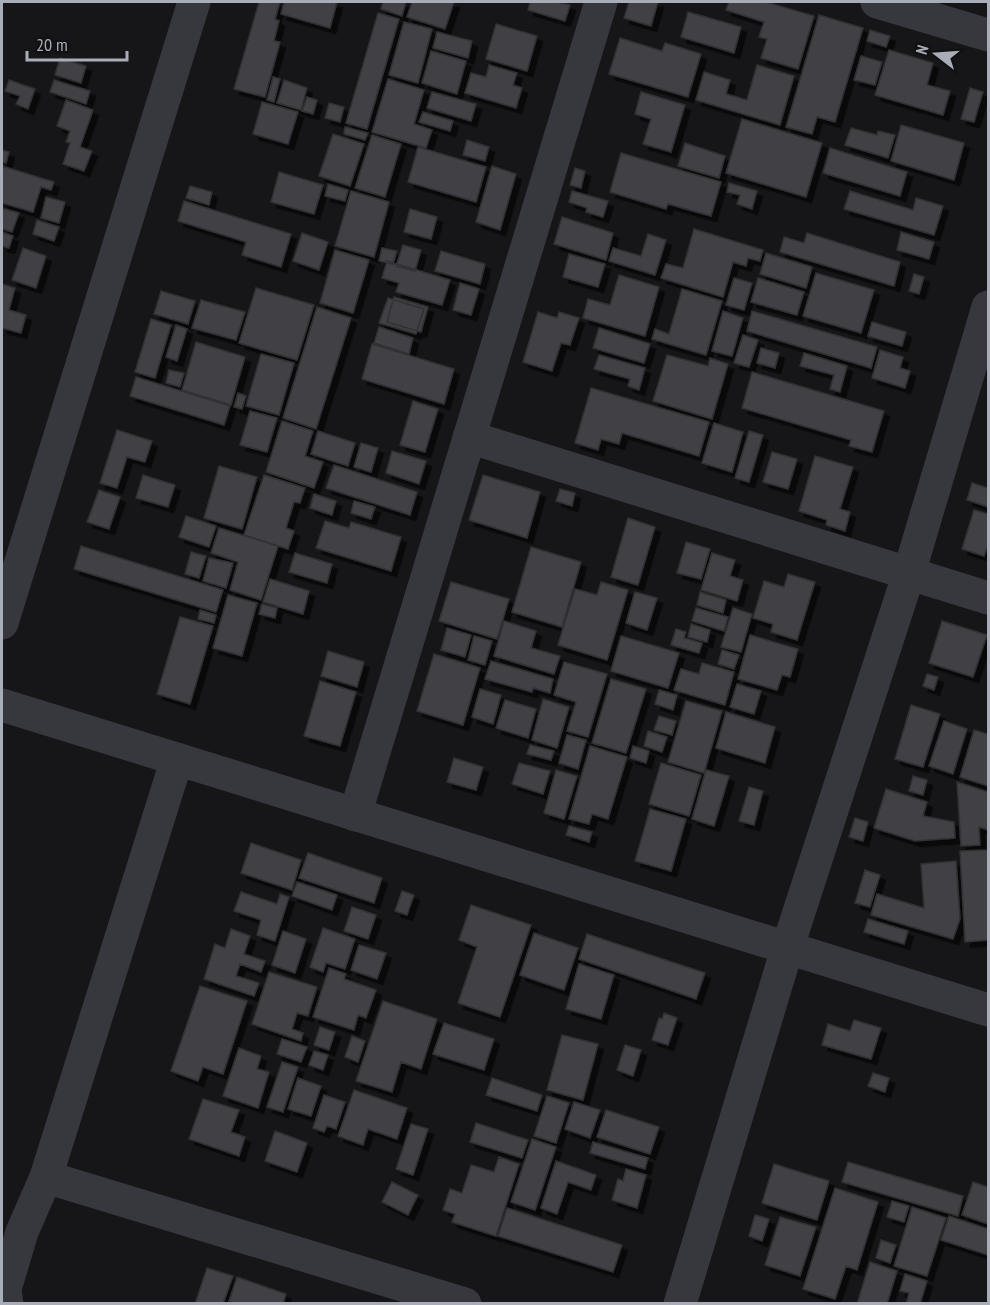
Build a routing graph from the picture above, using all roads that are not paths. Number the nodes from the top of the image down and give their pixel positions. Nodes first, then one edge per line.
1 (194, 2) edge
2 (601, 2) edge
3 (877, 2) edge
4 (988, 35) edge
5 (988, 307) edge
6 (469, 437) junction
7 (909, 573) junction
8 (988, 598) edge
9 (2, 623) edge
10 (2, 705) edge
11 (177, 759) junction
12 (356, 815) junction
13 (787, 949) junction
14 (988, 1010) edge
15 (46, 1178) junction
16 (5, 1293) edge
17 (465, 1304) edge
18 (680, 1304) edge

1 - 9 street
2 - 6 street
3 - 4 street
5 - 7 street
6 - 7 street
6 - 12 street
7 - 8 street
7 - 13 street
10 - 11 street
11 - 12 street
11 - 15 street
12 - 13 street
13 - 14 street
13 - 18 street
15 - 16 street
15 - 17 street

